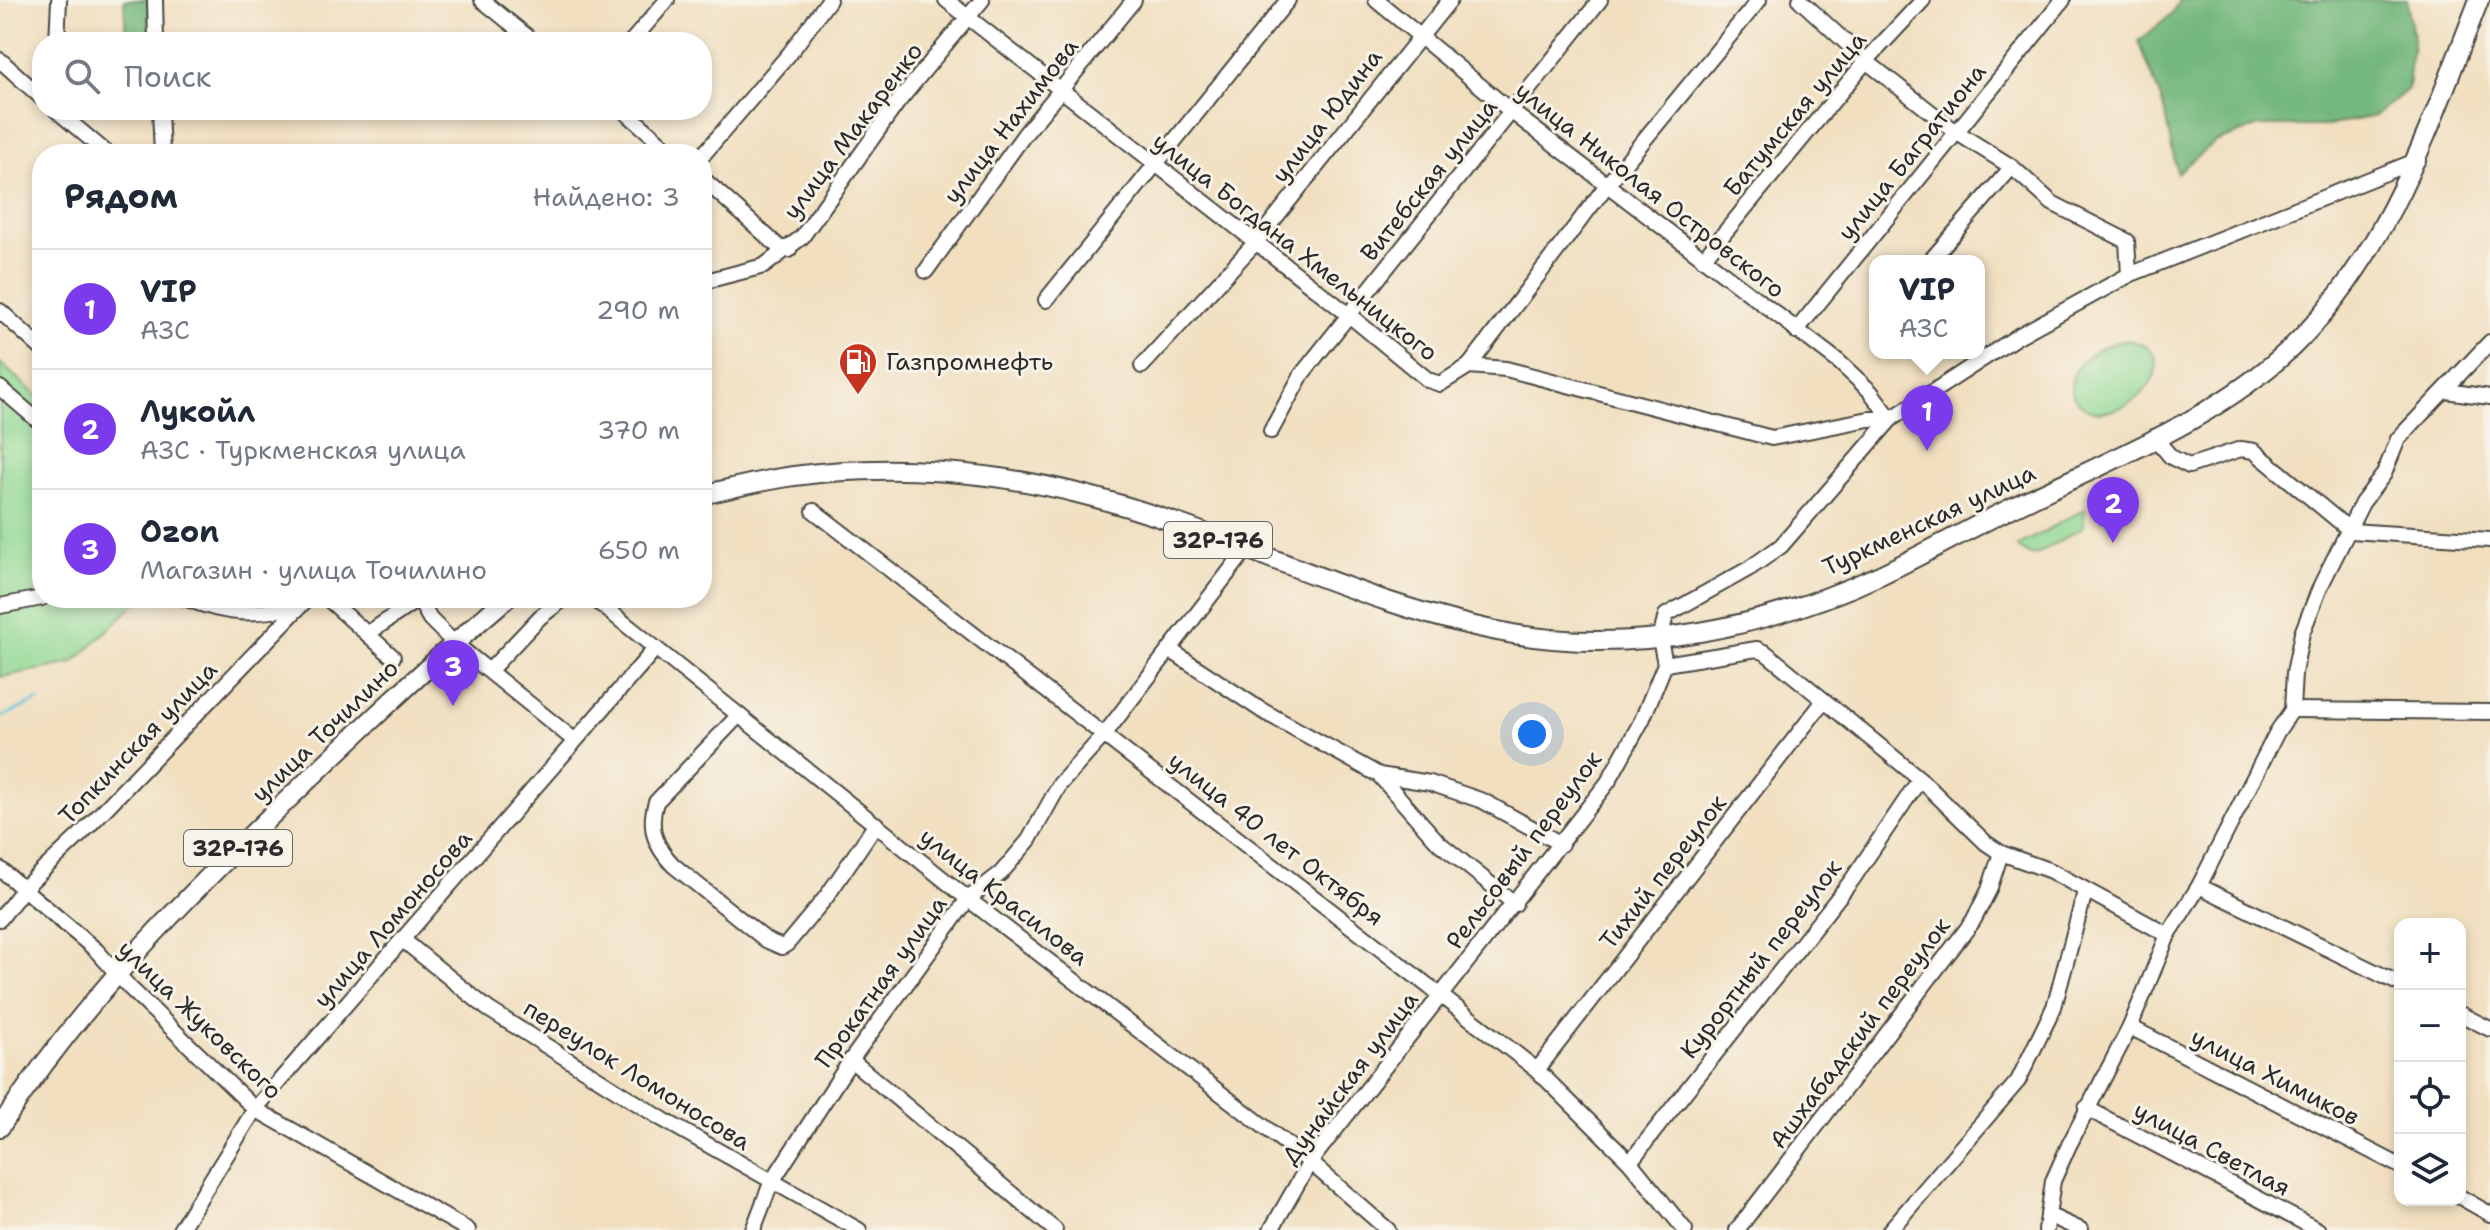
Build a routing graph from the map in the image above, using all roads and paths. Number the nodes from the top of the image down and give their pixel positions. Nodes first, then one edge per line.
1 (59, 0) edge
2 (155, 0) edge
3 (667, 0) edge
4 (829, 0) edge
5 (946, 0) edge
6 (982, 0) edge
7 (1134, 0) edge
8 (1288, 0) edge
9 (1376, 0) edge
10 (1450, 0) edge
11 (1600, 0) edge
12 (1759, 0) edge
13 (1800, 0) edge
14 (1923, 0) edge
15 (2063, 0) edge
16 (2479, 0) edge
17 (490, 3) edge
18 (968, 18) junction
19 (57, 32) edge
20 (156, 32) edge
21 (523, 32) edge
22 (640, 32) edge
23 (1419, 36) junction
24 (0, 60) edge
25 (1866, 61) junction
26 (32, 89) edge
27 (1062, 90) junction
28 (1512, 112) junction
29 (68, 120) edge
30 (160, 120) edge
31 (635, 120) edge
32 (1956, 132) junction
33 (96, 144) edge
34 (162, 144) edge
35 (662, 144) edge
36 (712, 144) edge
37 (2418, 160) junction
38 (1157, 167) junction
39 (2012, 167) junction
40 (1607, 185) junction
41 (712, 187) edge
42 (1255, 243) junction
43 (789, 250) junction
44 (1935, 255) edge
45 (1703, 259) junction
46 (926, 271) dead end
47 (2129, 275) junction
48 (712, 279) edge
49 (1046, 300) dead end
50 (0, 311) edge
51 (1349, 315) junction
52 (1796, 331) junction
53 (32, 340) edge
54 (2490, 342) edge
55 (1985, 358) edge
56 (1983, 359) edge
57 (1142, 366) dead end
58 (1469, 366) junction
59 (0, 388) edge
60 (2446, 391) junction
61 (2490, 397) edge
62 (32, 415) edge
63 (1891, 419) junction
64 (1271, 431) dead end
65 (2154, 437) junction
66 (712, 493) edge
67 (814, 511) dead end
68 (2351, 531) junction
69 (2490, 540) edge
70 (1245, 551) junction
71 (32, 600) edge
72 (0, 606) edge
73 (213, 608) edge
74 (283, 608) edge
75 (298, 608) edge
76 (340, 608) edge
77 (406, 608) edge
78 (424, 608) edge
79 (495, 608) edge
80 (552, 608) edge
81 (605, 608) edge
82 (370, 632) junction
83 (1660, 639) junction
84 (453, 642) junction
85 (655, 649) junction
86 (1170, 650) junction
87 (393, 657) dead end
88 (1665, 664) junction
89 (490, 670) junction
90 (1823, 702) junction
91 (2292, 710) junction
92 (2490, 712) edge
93 (739, 715) junction
94 (1104, 735) junction
95 (574, 740) junction
96 (1379, 775) junction
97 (1920, 779) junction
98 (876, 824) junction
99 (1561, 844) junction
100 (2001, 853) junction
101 (0, 869) edge
102 (2199, 886) junction
103 (25, 887) junction
104 (2085, 892) junction
105 (968, 899) junction
106 (1515, 904) junction
107 (0, 919) edge
108 (2168, 935) junction
109 (403, 940) junction
110 (118, 971) junction
111 (2394, 981) edge
112 (1441, 994) junction
113 (2466, 1017) edge
114 (2130, 1027) junction
115 (2490, 1029) edge
116 (851, 1060) junction
117 (1537, 1070) junction
118 (2086, 1108) junction
119 (255, 1109) junction
120 (0, 1127) edge
121 (1310, 1162) junction
122 (1630, 1162) junction
123 (2394, 1163) edge
124 (771, 1183) junction
125 (2483, 1203) edge
126 (2490, 1214) edge
127 (2047, 1222) edge
128 (180, 1230) edge
129 (468, 1230) edge
130 (753, 1230) edge
131 (859, 1230) edge
132 (1055, 1230) edge
133 (1271, 1230) edge
134 (1388, 1230) edge
135 (1685, 1230) edge
136 (1737, 1230) edge
137 (1890, 1230) edge
138 (2081, 1230) edge
139 (2318, 1230) edge

1 - 19 street
2 - 20 street
3 - 22 street
4 - 36 street
5 - 18 street, улица Богдана Хмельницкого
6 - 18 street, улица Макаренко
7 - 27 street, улица Нахимова
8 - 38 street
9 - 23 street, улица Николая Островского
10 - 23 street, улица Юдина
11 - 28 street, Витебская улица
12 - 40 street
13 - 25 street
14 - 25 street, Батумская улица
15 - 32 street, улица Багратиона
16 - 37 main road, Туркменская улица / 32Р-176
17 - 21 street
18 - 27 street, улица Богдана Хмельницкого
18 - 43 street, улица Макаренко
23 - 28 street, улица Николая Островского
23 - 42 street, улица Юдина
24 - 26 street
25 - 32 street
25 - 45 street, Батумская улица
27 - 38 street, улица Богдана Хмельницкого
27 - 46 street, улица Нахимова
28 - 40 street, улица Николая Островского
28 - 51 street, Витебская улица
29 - 33 street
30 - 34 street
31 - 35 street
32 - 39 street
32 - 52 street, улица Багратиона
37 - 47 street
37 - 65 main road, Туркменская улица / 32Р-176
38 - 42 street, улица Богдана Хмельницкого
38 - 49 street
39 - 44 street
39 - 47 street
40 - 45 street, улица Николая Островского
40 - 58 street
41 - 43 street
42 - 51 street, улица Богдана Хмельницкого
42 - 57 street, улица Юдина
43 - 48 street
45 - 52 street, улица Николая Островского
47 - 55 street
50 - 53 street
51 - 58 street, улица Богдана Хмельницкого
51 - 64 street, Витебская улица
52 - 63 street, улица Николая Островского
54 - 60 street
56 - 63 street
58 - 63 street, улица Богдана Хмельницкого
59 - 62 street
60 - 61 street
60 - 68 street
63 - 83 street
65 - 68 street
65 - 83 main road, Туркменская улица / 32Р-176
66 - 70 main road, Туркменская улица / 32Р-176
67 - 94 street, улица 40 лет Октября
68 - 69 street
68 - 91 street
70 - 83 main road, Туркменская улица / 32Р-176
70 - 86 street, Прокатная улица
71 - 72 street
73 - 74 street
75 - 103 street, Топкинская улица
76 - 82 street
77 - 82 street
78 - 84 street
79 - 84 main road, улица Точилино / 32Р-176
80 - 89 street
81 - 85 street, улица Красилова
82 - 87 street
83 - 88 street
84 - 89 street
84 - 110 main road, улица Точилино / 32Р-176
85 - 93 street, улица Красилова
85 - 95 street, улица Ломоносова
86 - 94 street, Прокатная улица
86 - 96 street
88 - 90 street
88 - 99 street, Рельсовый переулок
89 - 95 street
90 - 97 street
90 - 117 street, Тихий переулок
91 - 92 street
91 - 102 street
93 - 98 street, улица Красилова
93 - 98 street
94 - 105 street, Прокатная улица
94 - 112 street, улица 40 лет Октября
95 - 109 street, улица Ломоносова
96 - 99 street
96 - 106 street
97 - 100 street
97 - 122 street, Курортный переулок
98 - 105 street, улица Красилова
99 - 106 street, Рельсовый переулок
100 - 104 street
100 - 136 street, Ашхабадский переулок
101 - 103 street, улица Жуковского
102 - 108 street
102 - 111 street
103 - 107 street, Топкинская улица
103 - 110 street, улица Жуковского
104 - 108 street
104 - 137 street
105 - 116 street, Прокатная улица
105 - 121 street, улица Красилова
106 - 112 street, Рельсовый переулок
108 - 114 street
109 - 119 street, улица Ломоносова
109 - 124 street, переулок Ломоносова
110 - 119 street, улица Жуковского
110 - 120 main road, улица Точилино / 32Р-176
112 - 117 street, улица 40 лет Октября
112 - 121 street, Дунайская улица
113 - 115 street
114 - 118 street
114 - 123 street, улица Химиков
116 - 124 street, Прокатная улица
116 - 132 street
117 - 122 street, улица 40 лет Октября
118 - 127 street
118 - 139 street, улица Светлая
119 - 128 street, улица Ломоносова
119 - 129 street, улица Жуковского
121 - 133 street, Дунайская улица
121 - 134 street, улица Красилова
122 - 135 street, улица 40 лет Октября
124 - 130 street, Прокатная улица
124 - 131 street, переулок Ломоносова
125 - 126 street
127 - 138 street

